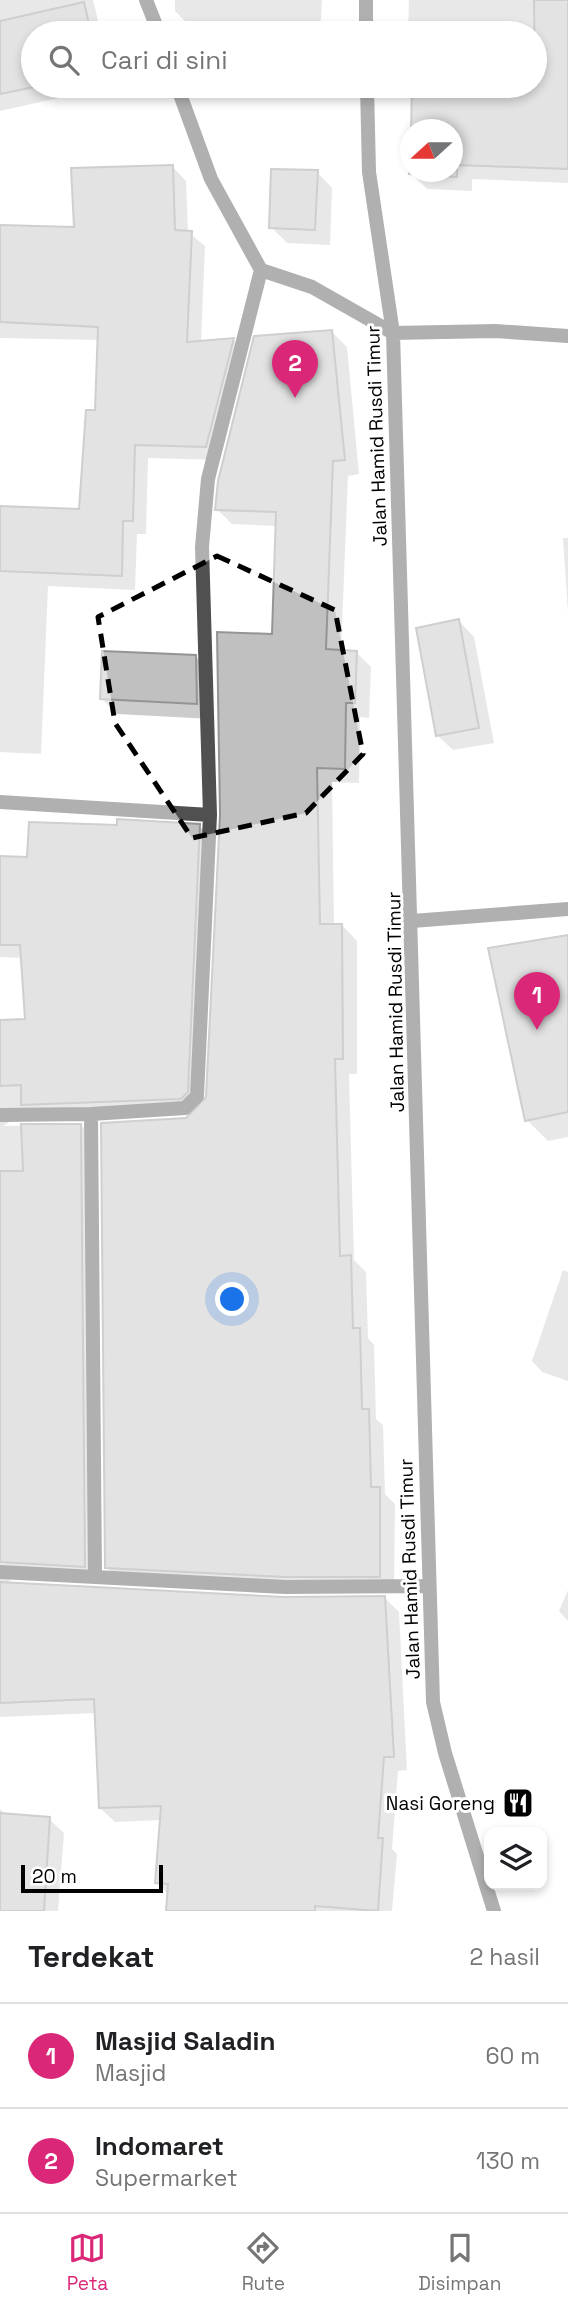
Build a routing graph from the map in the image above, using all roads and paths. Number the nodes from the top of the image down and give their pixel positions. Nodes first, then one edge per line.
1 (146, 0) edge
2 (366, 0) edge
3 (154, 21) edge
4 (366, 21) edge
5 (181, 98) edge
6 (367, 98) edge
7 (261, 270) junction
8 (393, 332) junction
9 (568, 336) edge
10 (0, 802) edge
11 (210, 814) junction
12 (568, 909) edge
13 (412, 920) junction
14 (91, 1114) junction
15 (0, 1115) edge
16 (0, 1572) edge
17 (95, 1577) junction
18 (428, 1586) junction
19 (494, 1911) edge

1 - 3 street
2 - 4 street
5 - 7 street
6 - 8 street, Jalan Hamid Rusdi Timur
7 - 8 street
7 - 11 street
8 - 9 street
8 - 13 street, Jalan Hamid Rusdi Timur
10 - 11 street
11 - 14 street
12 - 13 street
13 - 18 street, Jalan Hamid Rusdi Timur
14 - 15 street
14 - 17 street
16 - 17 street
17 - 18 street
18 - 19 street, Jalan Hamid Rusdi Timur

